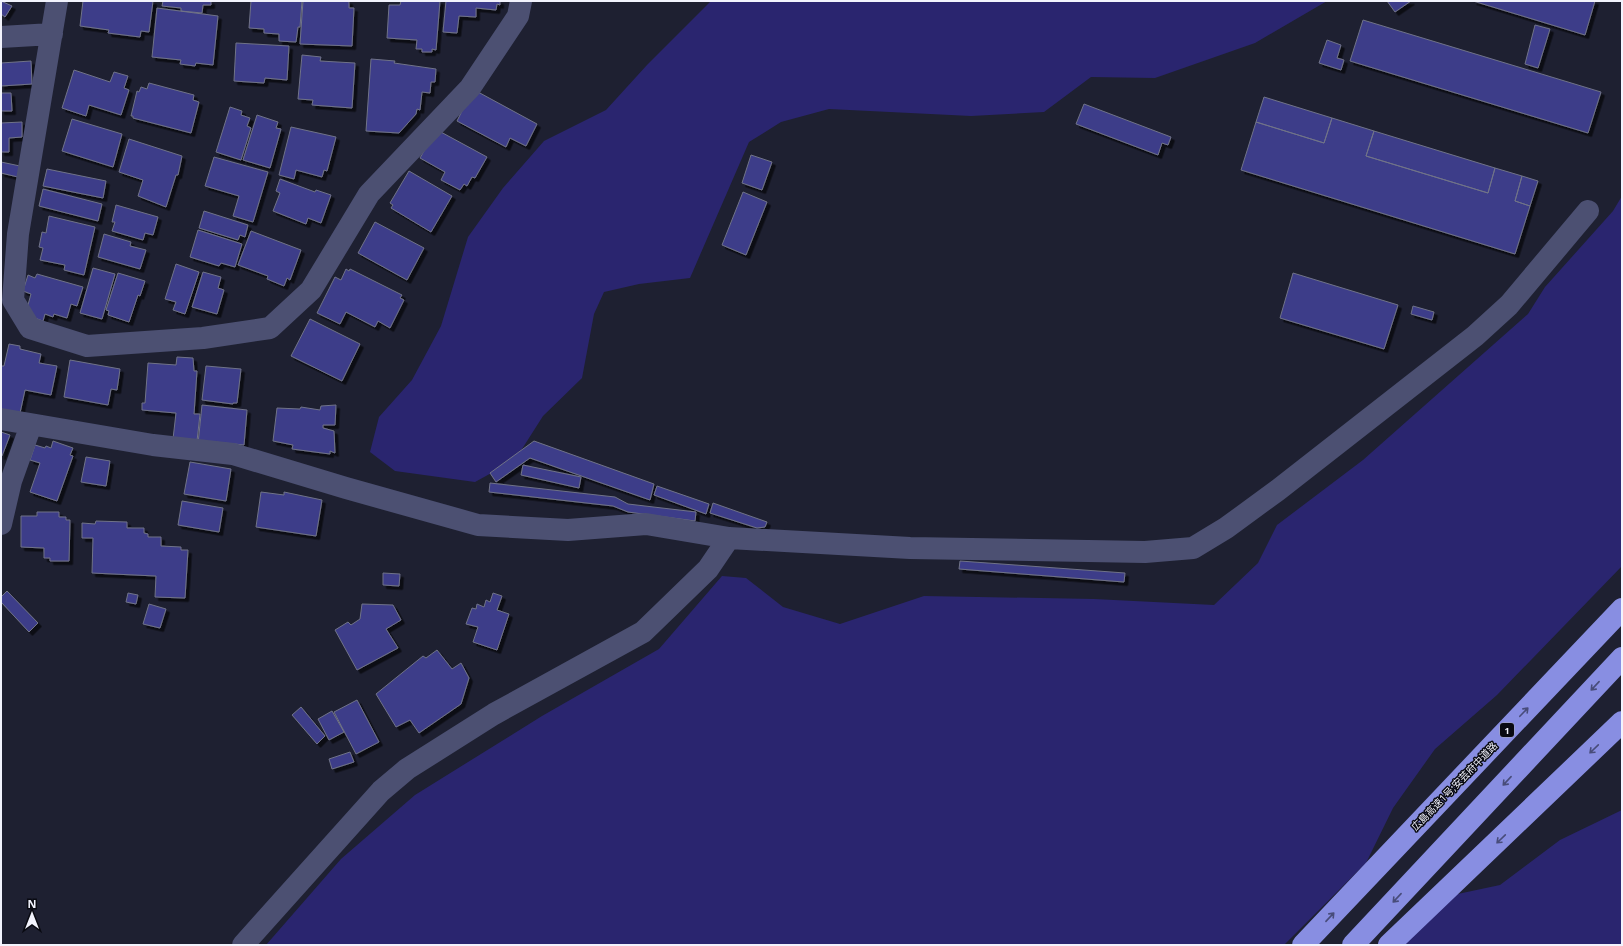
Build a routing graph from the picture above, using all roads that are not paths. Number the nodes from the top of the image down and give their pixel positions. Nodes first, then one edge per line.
1 (57, 1) edge
2 (521, 1) edge
3 (52, 34) junction
4 (1, 37) edge
5 (1588, 211) dead end
6 (10, 236) edge
7 (1, 419) edge
8 (31, 425) junction
9 (1, 524) edge
10 (729, 538) junction
11 (1622, 609) edge
12 (1622, 658) edge
13 (1622, 722) edge
14 (243, 945) edge
15 (1303, 945) edge
16 (1353, 945) edge
17 (1389, 945) edge

1 - 3 street
2 - 6 street
3 - 4 street
3 - 6 street
5 - 10 street
7 - 8 street
8 - 9 street
8 - 10 street
10 - 14 street
15 -> 11 highway, 広島高速1号;安芸府中道路 / 1
12 -> 16 highway
13 -> 17 highway

